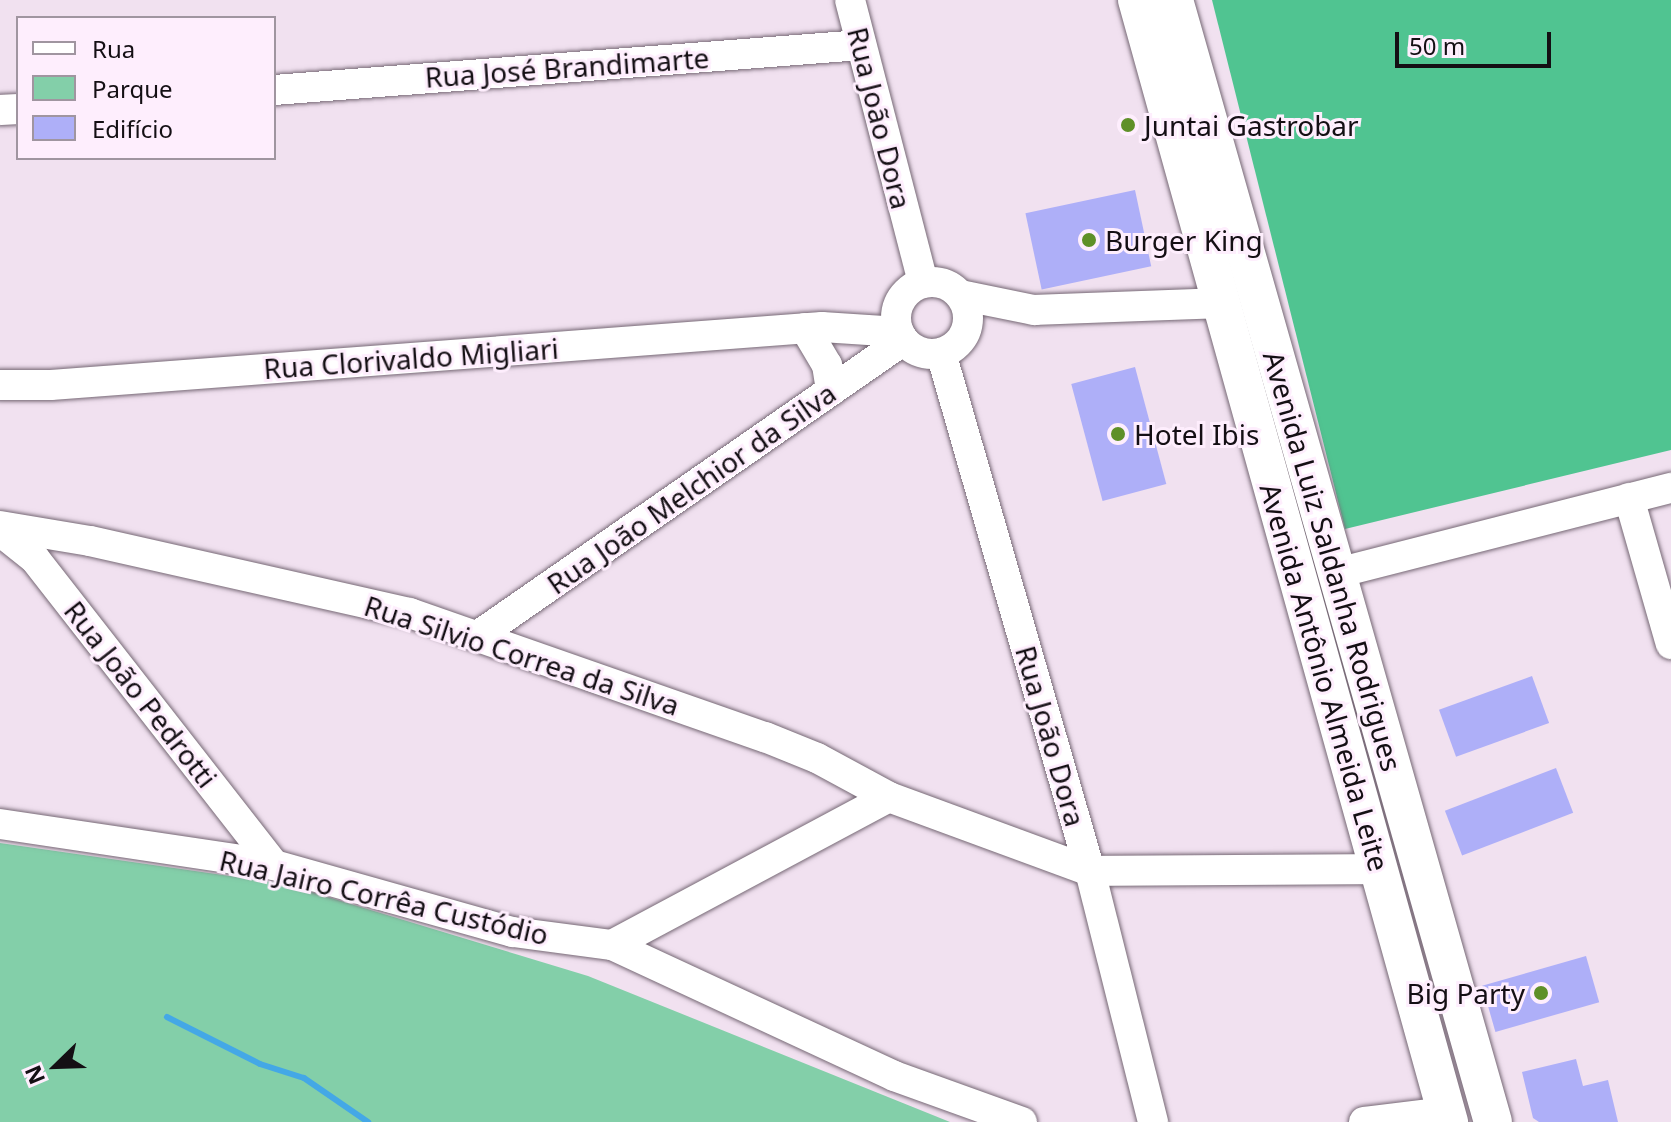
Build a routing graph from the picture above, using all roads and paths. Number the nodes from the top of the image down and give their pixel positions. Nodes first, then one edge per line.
1 (850, 0) edge
2 (1137, 0) edge
3 (1174, 0) edge
4 (861, 45) junction
5 (276, 90) edge
6 (960, 295) junction
7 (1222, 303) junction
8 (1034, 310) junction
9 (906, 314) junction
10 (813, 327) junction
11 (952, 343) junction
12 (0, 385) edge
13 (831, 391) junction
14 (1671, 488) edge
15 (1629, 498) junction
16 (0, 528) edge
17 (1337, 573) junction
18 (479, 635) junction
19 (1671, 644) edge
20 (889, 797) junction
21 (0, 824) edge
22 (274, 865) junction
23 (1379, 869) junction
24 (1090, 871) junction
25 (612, 945) junction
26 (1448, 1117) edge
27 (1022, 1122) edge
28 (1153, 1122) edge
29 (1364, 1122) edge
30 (1493, 1122) edge

1 - 4 street, Rua João Dora
2 - 7 main road, Avenida Antônio Almeida Leite
3 - 17 main road, Avenida Luiz Saldanha Rodrigues
4 - 5 street, Rua José Brandimarte
4 - 9 street, Rua João Dora
6 - 8 street
6 - 9 street
6 - 11 street
7 - 8 street
7 - 23 main road, Avenida Antônio Almeida Leite
8 - 11 street
9 - 10 street, Rua Clorivaldo Migliari
9 - 11 street
9 - 13 street, Rua João Melchior da Silva
10 - 12 street, Rua Clorivaldo Migliari
10 - 13 street
11 - 24 street, Rua João Dora
13 - 18 street, Rua João Melchior da Silva
14 - 15 street
15 - 17 street
15 - 19 street
16 - 18 street, Rua Silvio Correa da Silva
16 - 22 street, Rua João Pedrotti
17 - 30 main road, Avenida Luiz Saldanha Rodrigues
18 - 20 street, Rua Silvio Correa da Silva
20 - 24 street, Rua Silvio Correa da Silva
20 - 25 street
21 - 22 street, Rua Jairo Corrêa Custódio
22 - 25 street, Rua Jairo Corrêa Custódio
23 - 24 street, Rua Silvio Correa da Silva
23 - 26 main road, Avenida Antônio Almeida Leite
24 - 28 street, Rua João Dora
25 - 27 street, Rua Jairo Corrêa Custódio
26 - 29 street

